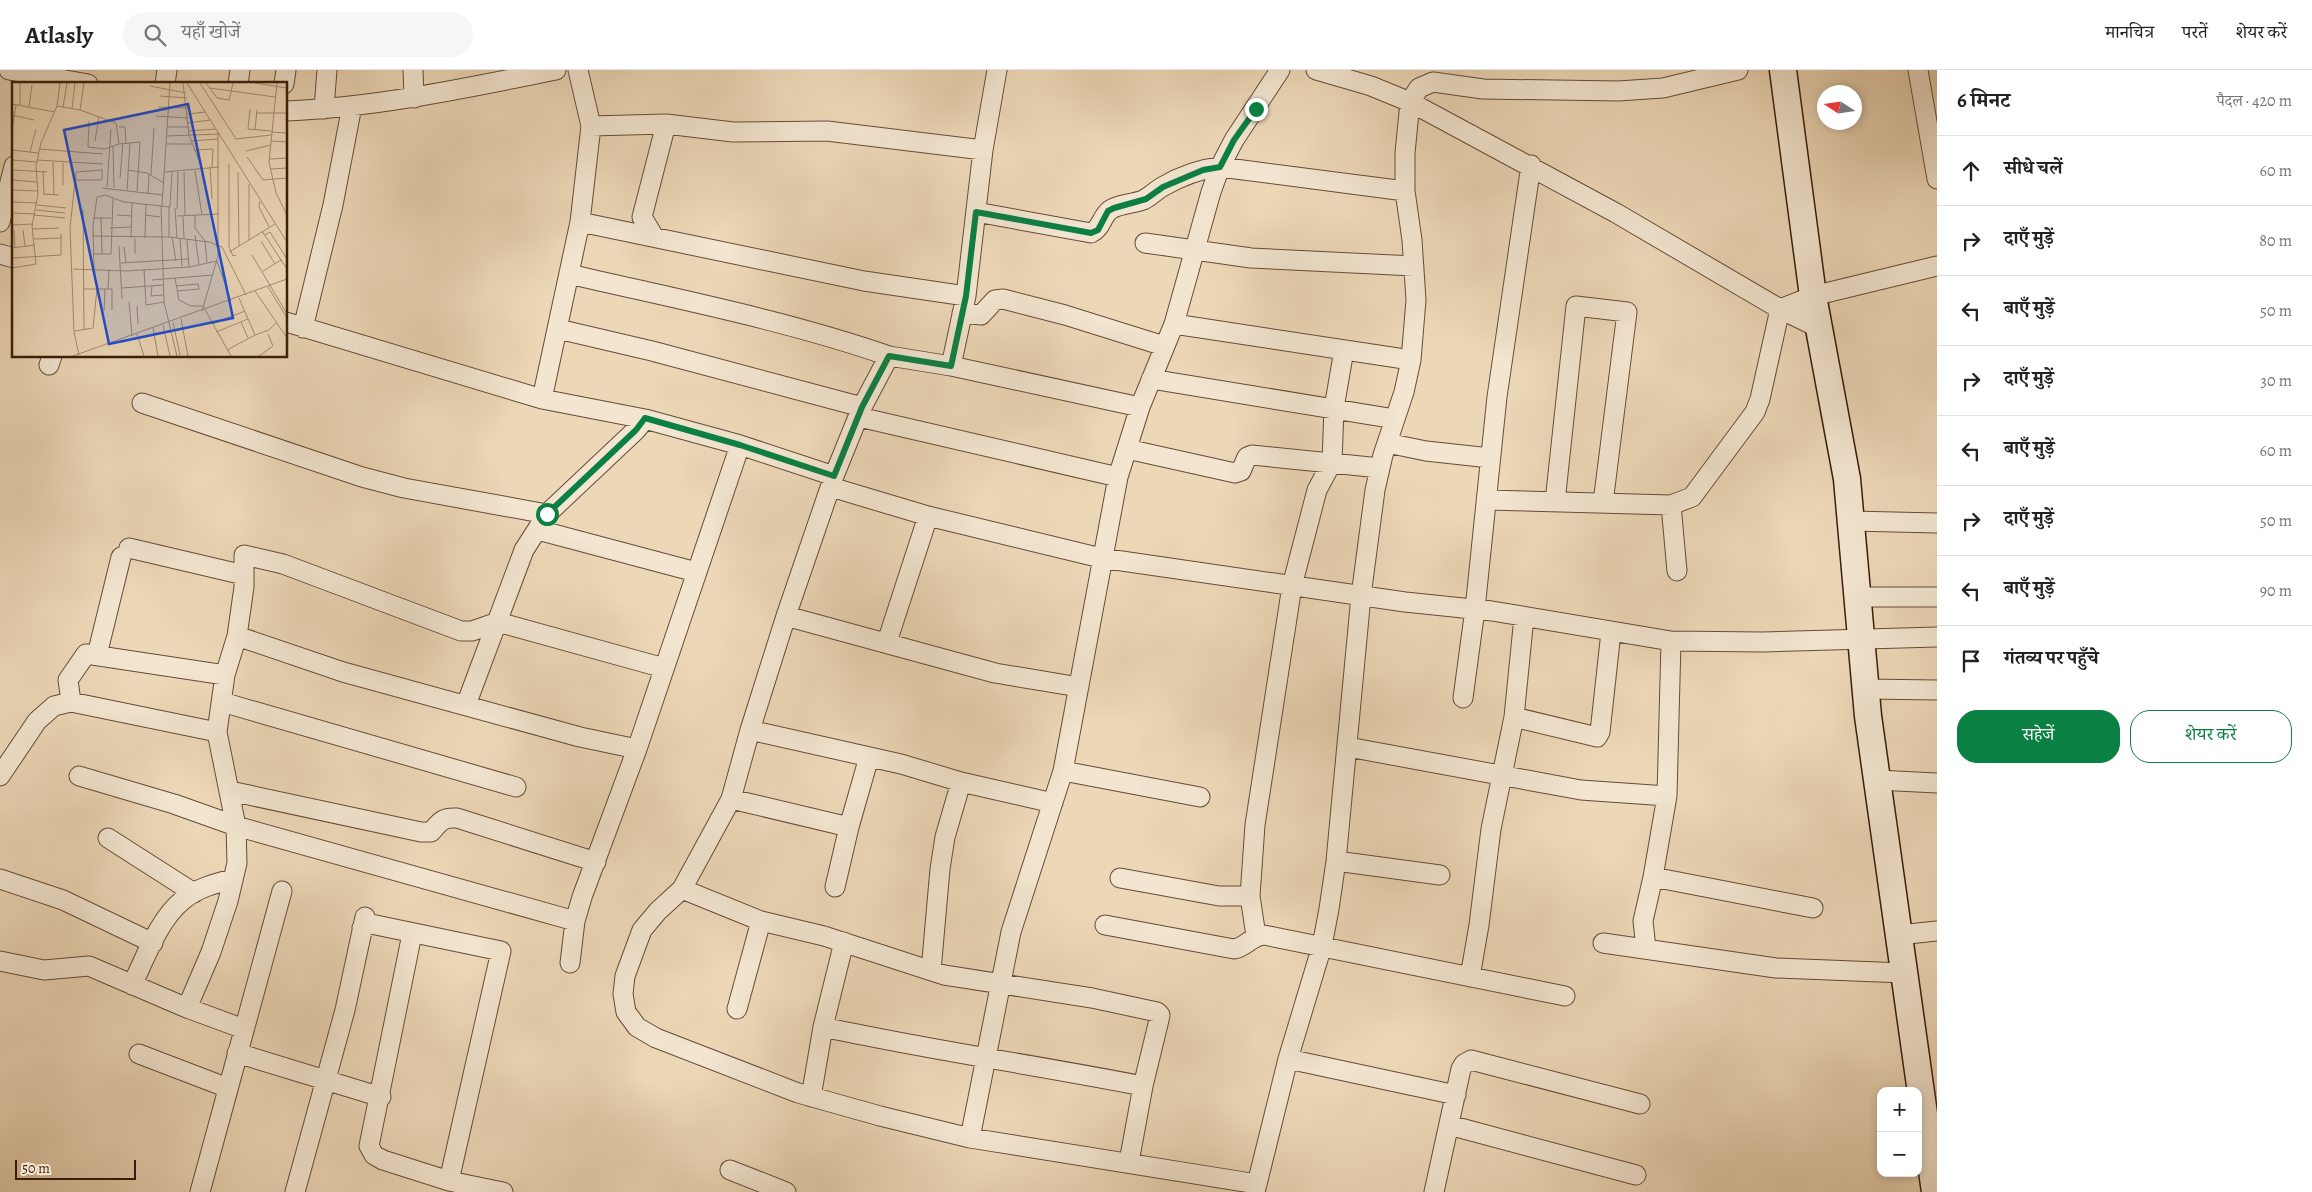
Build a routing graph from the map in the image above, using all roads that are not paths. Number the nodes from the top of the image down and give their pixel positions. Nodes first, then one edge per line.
1 (9, 70) edge
2 (327, 70) edge
3 (414, 70) edge
4 (556, 70) edge
5 (578, 70) edge
6 (997, 70) edge
7 (1280, 70) edge
8 (1316, 70) edge
9 (1738, 70) edge
10 (1783, 70) edge
11 (1918, 70) edge
12 (1370, 78) edge
13 (35, 79) edge
14 (66, 82) edge
15 (414, 98) junction
16 (1410, 102) junction
17 (352, 106) junction
18 (324, 109) junction
19 (288, 111) edge
20 (666, 124) junction
21 (591, 126) junction
22 (983, 150) junction
23 (1531, 165) junction
24 (1220, 167) junction
25 (12, 174) edge
26 (1937, 179) edge
27 (1405, 191) junction
28 (976, 212) junction
29 (0, 222) edge
30 (580, 222) junction
31 (654, 237) junction
32 (1145, 243) dead end
33 (1194, 250) junction
34 (1414, 266) junction
35 (1937, 266) edge
36 (569, 274) junction
37 (1813, 296) junction
38 (964, 305) junction
39 (1780, 309) junction
40 (1174, 324) junction
41 (295, 325) edge
42 (1819, 328) junction
43 (558, 330) junction
44 (1164, 346) junction
45 (1344, 350) junction
46 (889, 356) junction
47 (1411, 360) junction
48 (951, 366) junction
49 (1151, 378) junction
50 (542, 399) junction
51 (142, 403) dead end
52 (1140, 407) junction
53 (1334, 408) junction
54 (861, 412) junction
55 (645, 418) junction
56 (1395, 419) junction
57 (1387, 443) junction
58 (740, 445) junction
59 (1127, 449) junction
60 (1490, 458) junction
61 (1332, 462) junction
62 (1380, 468) junction
63 (1118, 477) junction
64 (832, 482) junction
65 (1488, 500) junction
66 (1555, 502) junction
67 (1603, 503) junction
68 (1671, 505) junction
69 (928, 516) junction
70 (1851, 521) junction
71 (543, 522) junction
72 (1937, 523) edge
73 (1102, 558) junction
74 (1677, 571) dead end
75 (696, 572) junction
76 (244, 575) junction
77 (1292, 586) junction
78 (1361, 596) junction
79 (1857, 597) junction
80 (1937, 597) edge
81 (1475, 609) junction
82 (786, 616) junction
83 (1524, 617) junction
84 (498, 622) junction
85 (1611, 632) junction
86 (237, 636) junction
87 (1937, 637) edge
88 (1861, 640) junction
89 (1671, 641) junction
90 (887, 642) junction
91 (97, 655) junction
92 (664, 668) junction
93 (225, 675) junction
94 (1078, 687) junction
95 (1865, 689) junction
96 (1937, 690) edge
97 (1463, 698) dead end
98 (71, 702) junction
99 (222, 702) junction
100 (466, 705) junction
101 (1514, 717) junction
102 (750, 730) junction
103 (217, 732) junction
104 (1348, 747) junction
105 (637, 749) junction
106 (869, 757) junction
107 (1064, 771) junction
108 (1500, 775) junction
109 (0, 776) edge
110 (79, 776) dead end
111 (1877, 780) junction
112 (961, 782) junction
113 (1937, 783) edge
114 (516, 787) dead end
115 (230, 792) junction
116 (1667, 796) junction
117 (1200, 797) dead end
118 (731, 799) junction
119 (1053, 803) junction
120 (236, 826) junction
121 (849, 827) junction
122 (108, 838) dead end
123 (1336, 861) junction
124 (596, 862) junction
125 (1440, 875) dead end
126 (1653, 877) junction
127 (233, 878) junction
128 (1120, 878) dead end
129 (0, 879) edge
130 (835, 886) dead end
131 (682, 889) junction
132 (282, 891) dead end
133 (194, 893) junction
134 (1250, 896) junction
135 (1813, 908) dead end
136 (574, 921) junction
137 (761, 921) junction
138 (1105, 925) dead end
139 (1937, 932) edge
140 (412, 934) junction
141 (1898, 935) junction
142 (1256, 936) junction
143 (844, 942) junction
144 (1603, 943) dead end
145 (153, 944) junction
146 (1322, 946) junction
147 (1646, 948) junction
148 (0, 961) edge
149 (570, 963) dead end
150 (931, 971) junction
151 (1904, 973) junction
152 (1470, 976) junction
153 (1002, 984) junction
154 (132, 986) junction
155 (1564, 996) dead end
156 (187, 1008) junction
157 (737, 1009) dead end
158 (822, 1027) junction
159 (244, 1029) junction
160 (237, 1053) junction
161 (139, 1054) dead end
162 (987, 1057) junction
163 (1288, 1059) junction
164 (326, 1081) junction
165 (1143, 1086) junction
166 (228, 1088) junction
167 (1456, 1095) junction
168 (381, 1097) junction
169 (811, 1097) junction
170 (1640, 1104) dead end
171 (1449, 1125) junction
172 (970, 1138) junction
173 (1129, 1162) junction
174 (730, 1170) dead end
175 (1636, 1175) dead end
176 (449, 1180) junction
177 (1256, 1188) edge
178 (200, 1192) edge
179 (295, 1192) edge
180 (503, 1192) edge
181 (786, 1192) edge
182 (1434, 1192) edge
183 (1935, 1192) edge

1 - 13 street
2 - 18 street
3 - 15 street
4 - 15 street
5 - 21 street
6 - 22 street
7 - 24 street
8 - 12 street
9 - 16 street
10 - 37 street
11 - 26 street
12 - 16 street
13 - 14 street
15 - 17 street
16 - 23 street
16 - 27 street
17 - 18 street
17 - 41 street
18 - 19 street
20 - 21 street
20 - 22 street
20 - 31 street
21 - 30 street
22 - 28 street
23 - 39 street
23 - 60 street
24 - 27 street
24 - 28 street
24 - 33 street
25 - 29 street
27 - 34 street
28 - 38 street
30 - 31 street
30 - 36 street
31 - 38 street
32 - 33 street
33 - 34 street
33 - 40 street
34 - 47 street
35 - 37 street
36 - 43 street
36 - 46 street
37 - 39 street
37 - 42 street
38 - 44 street
38 - 48 street
39 - 42 street
39 - 68 street
40 - 44 street
40 - 45 street
41 - 50 street
42 - 70 street
43 - 50 street
43 - 54 street
44 - 49 street
45 - 47 street
45 - 53 street
46 - 48 street
46 - 54 street
47 - 56 street
48 - 52 street
49 - 52 street
49 - 53 street
50 - 55 street
51 - 71 street
52 - 59 street
53 - 56 street
53 - 61 street
54 - 63 street
54 - 64 street
55 - 58 street
55 - 71 street
56 - 57 street
57 - 60 street
57 - 62 street
58 - 64 street
58 - 75 street
59 - 61 street
59 - 63 street
60 - 65 street
61 - 62 street
61 - 77 street
62 - 78 street
63 - 73 street
64 - 69 street
64 - 82 street
65 - 66 street
65 - 81 street
66 - 67 street
66 - 67 street
67 - 68 street
68 - 74 street
69 - 73 street
69 - 90 street
70 - 72 street
70 - 79 street
71 - 75 street
71 - 84 street
73 - 77 street
73 - 94 street
75 - 92 street
76 - 84 street
76 - 86 street
76 - 91 street
77 - 78 street
77 - 134 street
78 - 81 street
78 - 104 street
79 - 80 street
79 - 88 street
81 - 83 street
81 - 97 street
82 - 90 street
82 - 102 street
83 - 85 street
83 - 101 street
84 - 92 street
84 - 100 street
85 - 89 street
85 - 101 street
86 - 93 street
86 - 100 street
87 - 88 street
88 - 89 street
88 - 95 street
89 - 116 street
90 - 94 street
91 - 93 street
91 - 98 street
92 - 105 street
93 - 99 street
94 - 107 street
95 - 96 street
95 - 111 street
98 - 103 street
98 - 109 street
99 - 103 street
99 - 114 street
100 - 105 street
101 - 108 street
102 - 106 street
102 - 118 street
103 - 115 street
104 - 108 street
104 - 123 street
105 - 124 street
106 - 112 street
106 - 121 street
107 - 117 street
107 - 119 street
108 - 116 street
108 - 152 street
110 - 120 street
111 - 113 street
111 - 141 street
112 - 119 street
112 - 150 street
115 - 120 street
115 - 124 street
116 - 126 street
118 - 121 street
118 - 131 street
119 - 153 street
120 - 127 street
120 - 136 street
121 - 130 street
122 - 133 street
123 - 125 street
123 - 146 street
124 - 136 street
126 - 135 street
126 - 147 street
127 - 133 street
127 - 156 street
128 - 134 street
129 - 145 street
131 - 137 street
131 - 169 street
132 - 159 street
133 - 145 street
134 - 142 street
136 - 149 street
137 - 143 street
137 - 157 street
138 - 142 street
139 - 141 street
140 - 164 street
140 - 168 street
140 - 176 street
141 - 151 street
142 - 146 street
143 - 150 street
143 - 158 street
144 - 147 street
145 - 154 street
146 - 152 street
146 - 163 street
147 - 151 street
148 - 154 street
150 - 153 street
151 - 183 street
152 - 155 street
153 - 162 street
153 - 165 street
154 - 156 street
156 - 159 street
158 - 162 street
158 - 169 street
159 - 160 street
160 - 164 street
160 - 166 street
161 - 166 street
162 - 165 street
162 - 172 street
163 - 167 street
163 - 177 street
164 - 168 street
164 - 179 street
165 - 173 street
166 - 178 street
167 - 170 street
167 - 171 street
168 - 176 street
169 - 172 street
171 - 175 street
171 - 182 street
172 - 173 street
173 - 177 street
174 - 181 street
176 - 180 street

